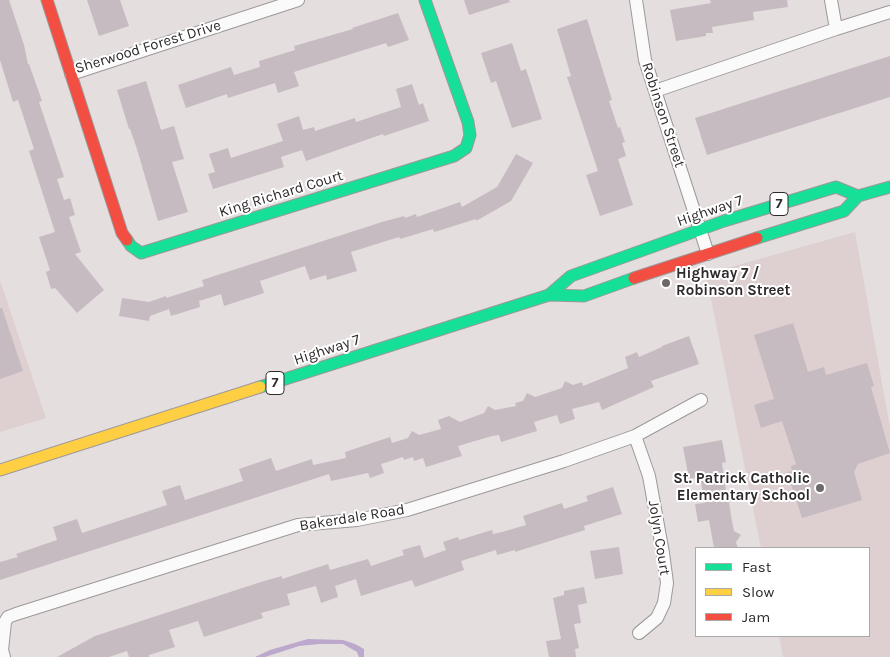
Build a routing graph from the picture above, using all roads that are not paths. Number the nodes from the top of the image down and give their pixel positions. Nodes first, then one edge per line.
1 (47, 0) edge
2 (298, 0) edge
3 (425, 0) edge
4 (636, 0) edge
5 (831, 0) edge
6 (890, 12) edge
7 (836, 28) junction
8 (71, 74) junction
9 (655, 90) junction
10 (890, 186) edge
11 (858, 196) junction
12 (700, 229) junction
13 (708, 254) junction
14 (549, 295) junction
15 (701, 400) dead end
16 (635, 436) junction
17 (0, 470) edge
18 (639, 633) dead end
19 (4, 657) edge

1 - 8 main road, Sherwood Forest Drive
2 - 8 street, Sherwood Forest Drive
3 - 8 main road, King Richard Court
4 - 9 street, Robinson Street
5 - 7 street
6 - 7 street
7 - 9 street
9 - 12 street, Robinson Street
10 - 11 main road, Highway 7 / 7
11 - 12 main road, Highway 7 / 7
11 - 13 main road, Highway 7 / 7
12 - 13 street
12 - 14 main road, Highway 7 / 7
13 - 14 main road, Highway 7 / 7
14 - 17 main road, Highway 7 / 7
15 - 16 street, Bakerdale Road
16 - 18 street, Jolyn Court
16 - 19 street, Bakerdale Road

